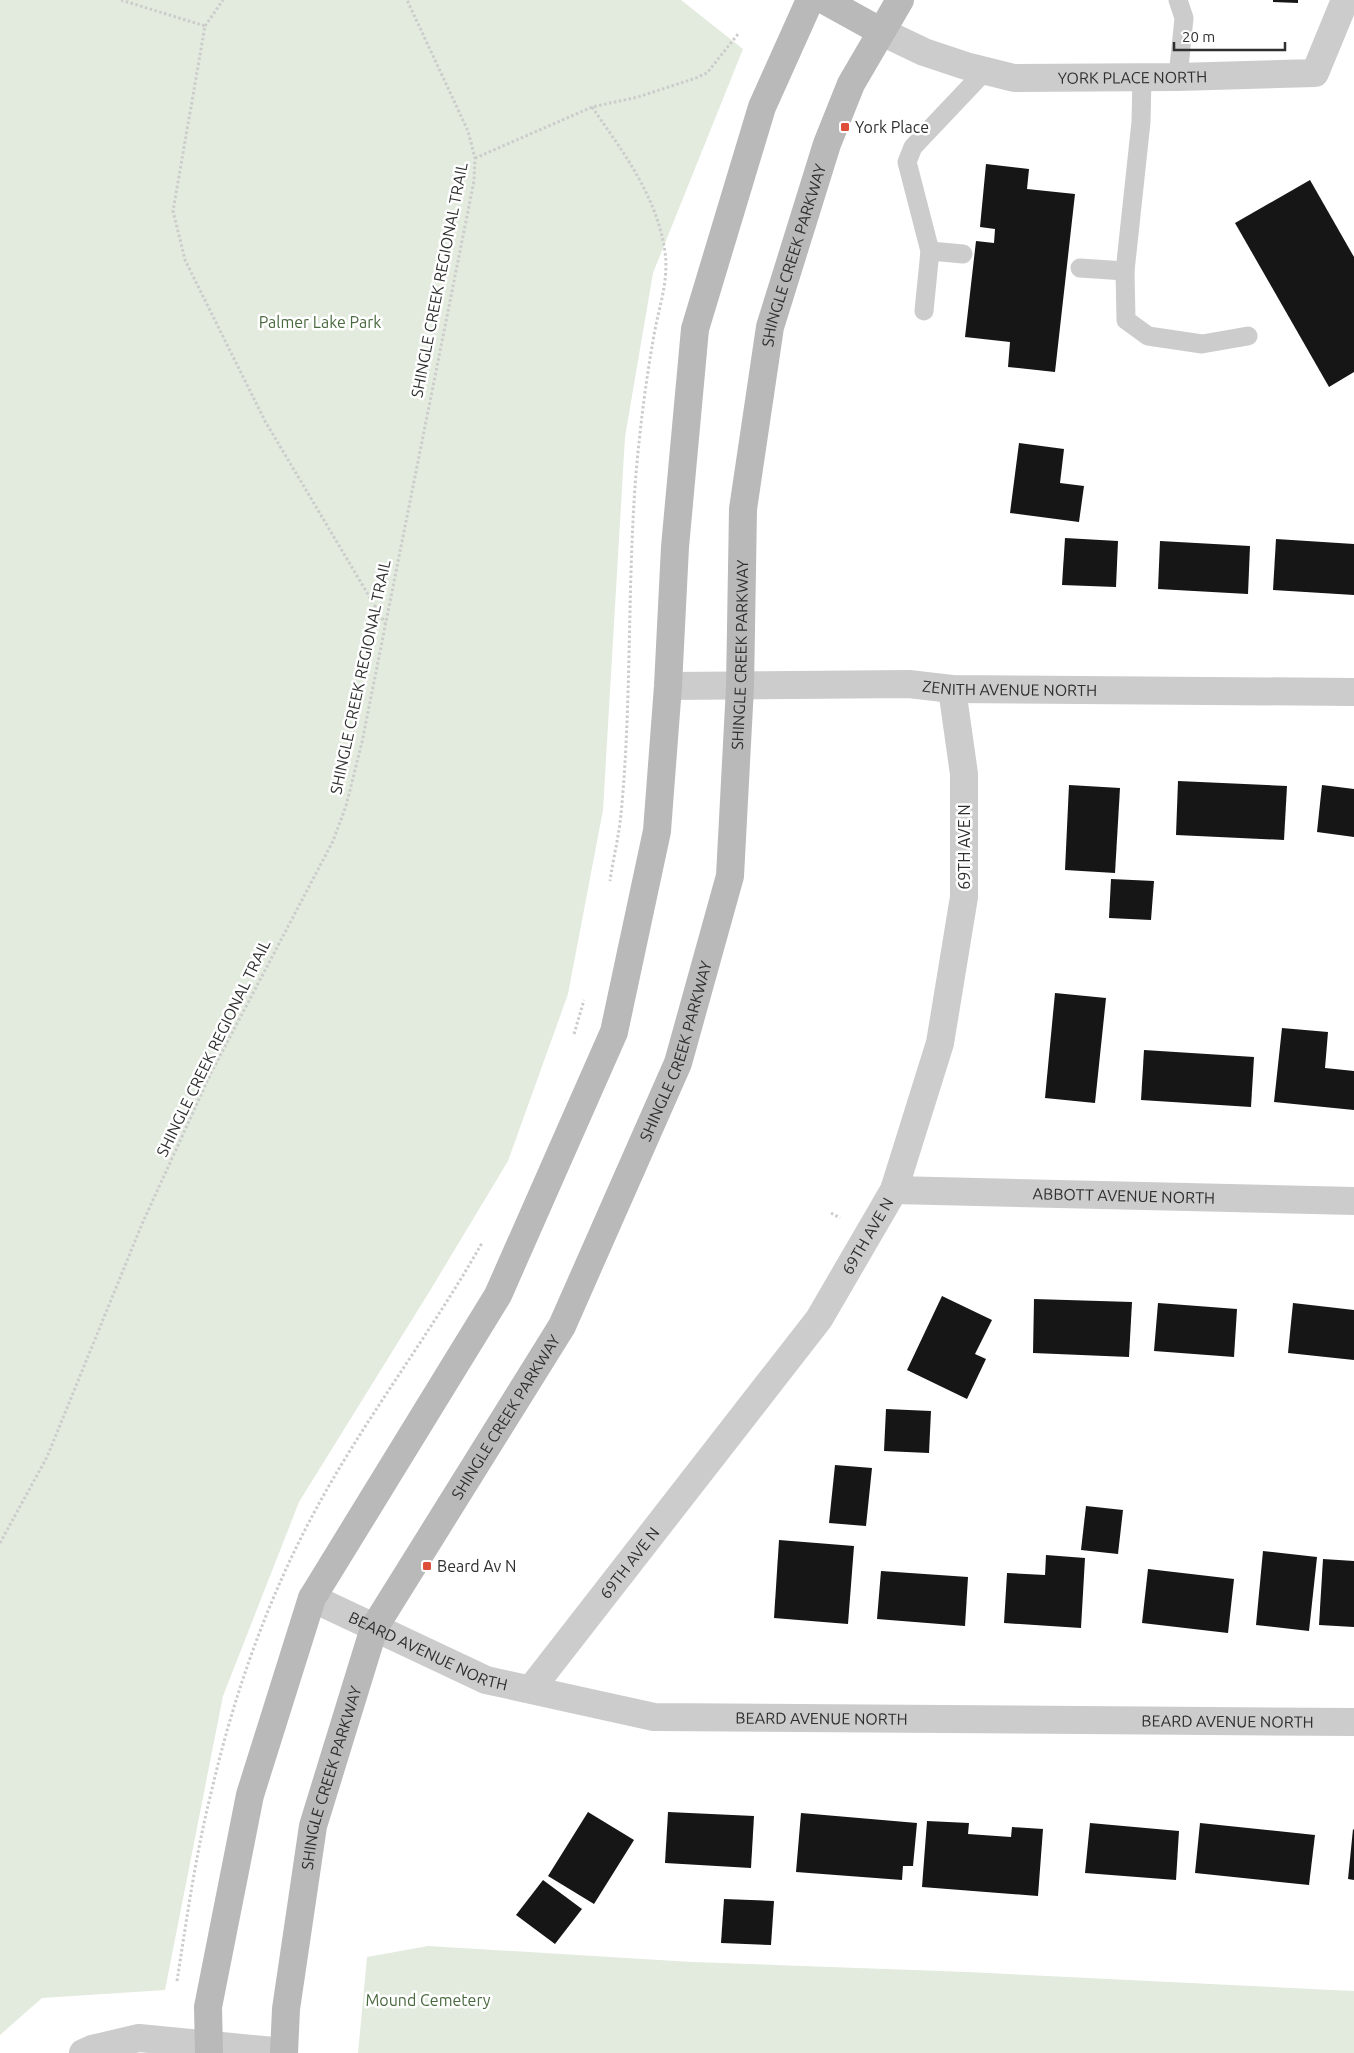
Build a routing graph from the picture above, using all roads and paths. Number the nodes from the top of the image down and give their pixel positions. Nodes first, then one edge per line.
1 (121, 0) edge
2 (222, 0) edge
3 (407, 0) edge
4 (810, 0) edge
5 (824, 0) edge
6 (900, 0) edge
7 (1178, 0) edge
8 (1345, 0) edge
9 (205, 26) junction
10 (880, 31) junction
11 (738, 34) dead end
12 (984, 71) junction
13 (1142, 77) junction
14 (1178, 77) junction
15 (592, 107) junction
16 (475, 158) junction
17 (930, 251) junction
18 (963, 254) dead end
19 (1080, 268) dead end
20 (1125, 271) junction
21 (924, 311) dead end
22 (1248, 336) dead end
23 (385, 623) junction
24 (668, 686) junction
25 (740, 687) junction
26 (952, 689) junction
27 (1354, 692) edge
28 (609, 886) dead end
29 (586, 994) dead end
30 (572, 1040) dead end
31 (894, 1190) junction
32 (1354, 1201) edge
33 (484, 1240) dead end
34 (0, 1543) edge
35 (312, 1598) junction
36 (374, 1628) junction
37 (531, 1689) junction
38 (1354, 1722) edge
39 (175, 1989) dead end
40 (209, 2049) edge
41 (284, 2052) edge
42 (83, 2053) edge

1 - 9 path
2 - 9 path
3 - 16 path, SHINGLE CREEK REGIONAL TRAIL
4 - 24 street
5 - 10 street
6 - 10 street, SHINGLE CREEK PARKWAY
7 - 14 lane
8 - 14 street, YORK PLACE NORTH
9 - 23 path
10 - 12 street, YORK PLACE NORTH
10 - 25 street, SHINGLE CREEK PARKWAY
11 - 15 path
12 - 13 street, YORK PLACE NORTH
12 - 17 lane
13 - 14 street, YORK PLACE NORTH
13 - 20 lane
15 - 16 path
15 - 28 path
16 - 23 path, SHINGLE CREEK REGIONAL TRAIL
17 - 18 lane
17 - 21 lane
19 - 20 lane
20 - 22 lane
23 - 34 path, SHINGLE CREEK REGIONAL TRAIL
24 - 25 street, ZENITH AVENUE NORTH
24 - 35 street
25 - 26 street, ZENITH AVENUE NORTH
25 - 36 street, SHINGLE CREEK PARKWAY
26 - 27 street, ZENITH AVENUE NORTH
26 - 31 street, 69TH AVE N
29 - 30 path
31 - 32 street, ABBOTT AVENUE NORTH
31 - 37 street, 69TH AVE N
33 - 39 path
35 - 36 street, BEARD AVENUE NORTH
35 - 40 street
36 - 37 street, BEARD AVENUE NORTH
36 - 41 street, SHINGLE CREEK PARKWAY
37 - 38 street, BEARD AVENUE NORTH
40 - 41 street
40 - 42 street

